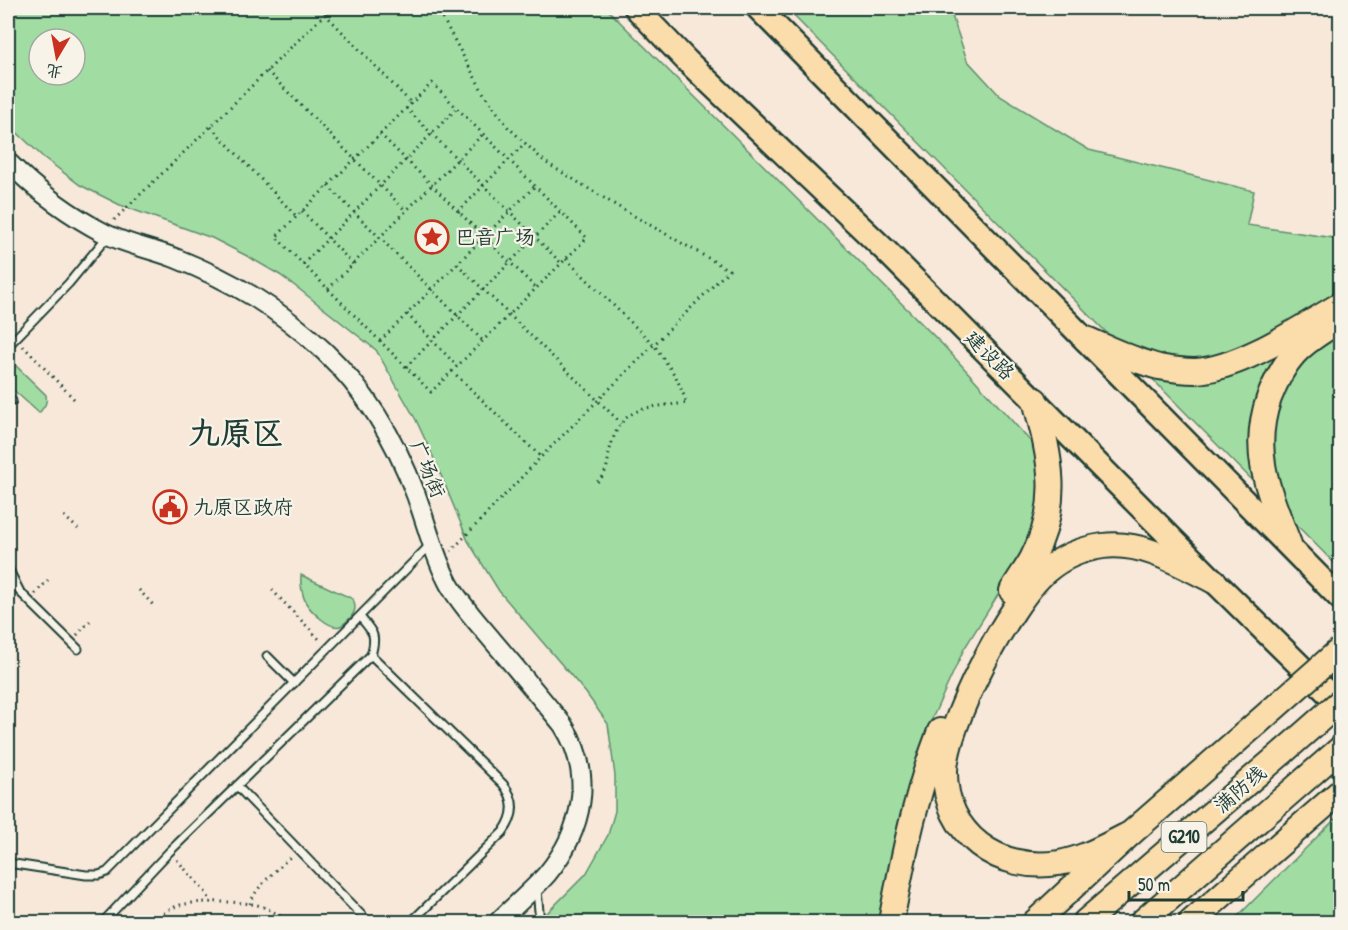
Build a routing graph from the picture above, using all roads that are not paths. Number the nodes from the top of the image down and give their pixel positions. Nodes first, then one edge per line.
1 (636, 8) edge
2 (758, 8) edge
3 (8, 162) edge
4 (105, 233) junction
5 (1341, 305) edge
6 (1341, 320) edge
7 (1086, 339) junction
8 (8, 346) edge
9 (1035, 400) junction
10 (432, 543) junction
11 (1288, 544) junction
12 (8, 568) edge
13 (1214, 580) junction
14 (1341, 598) edge
15 (360, 617) junction
16 (78, 650) dead end
17 (1341, 650) edge
18 (371, 655) junction
19 (267, 656) dead end
20 (294, 683) junction
21 (1341, 704) edge
22 (1341, 749) edge
23 (237, 786) junction
24 (1336, 796) edge
25 (1130, 834) junction
26 (8, 863) edge
27 (536, 884) junction
28 (103, 922) edge
29 (368, 922) edge
30 (411, 922) edge
31 (498, 922) edge
32 (540, 922) edge
33 (891, 922) edge
34 (1035, 922) edge
35 (1085, 922) edge
36 (1142, 922) edge
37 (1191, 922) edge

1 - 9 main road, 建设路
2 - 7 main road
3 - 4 street, 广场街
4 - 8 lane
4 - 10 street, 广场街
5 - 7 highway
6 - 11 highway
7 - 11 main road
9 - 13 main road, 建设路
9 - 33 highway
10 - 15 lane
10 - 27 street, 广场街
11 - 14 main road
12 - 16 lane
13 - 21 main road, 建设路
13 - 25 highway
15 - 18 lane
15 - 20 lane
17 - 25 highway, bridge
18 - 23 lane
18 - 30 lane
19 - 20 lane
20 - 26 lane
21 - 35 highway, 满防线 / G210, bridge
22 - 36 highway, 满防线 / G210
23 - 28 lane
23 - 29 lane
24 - 37 highway
25 - 34 highway
27 - 31 street, 广场街
27 - 32 lane

